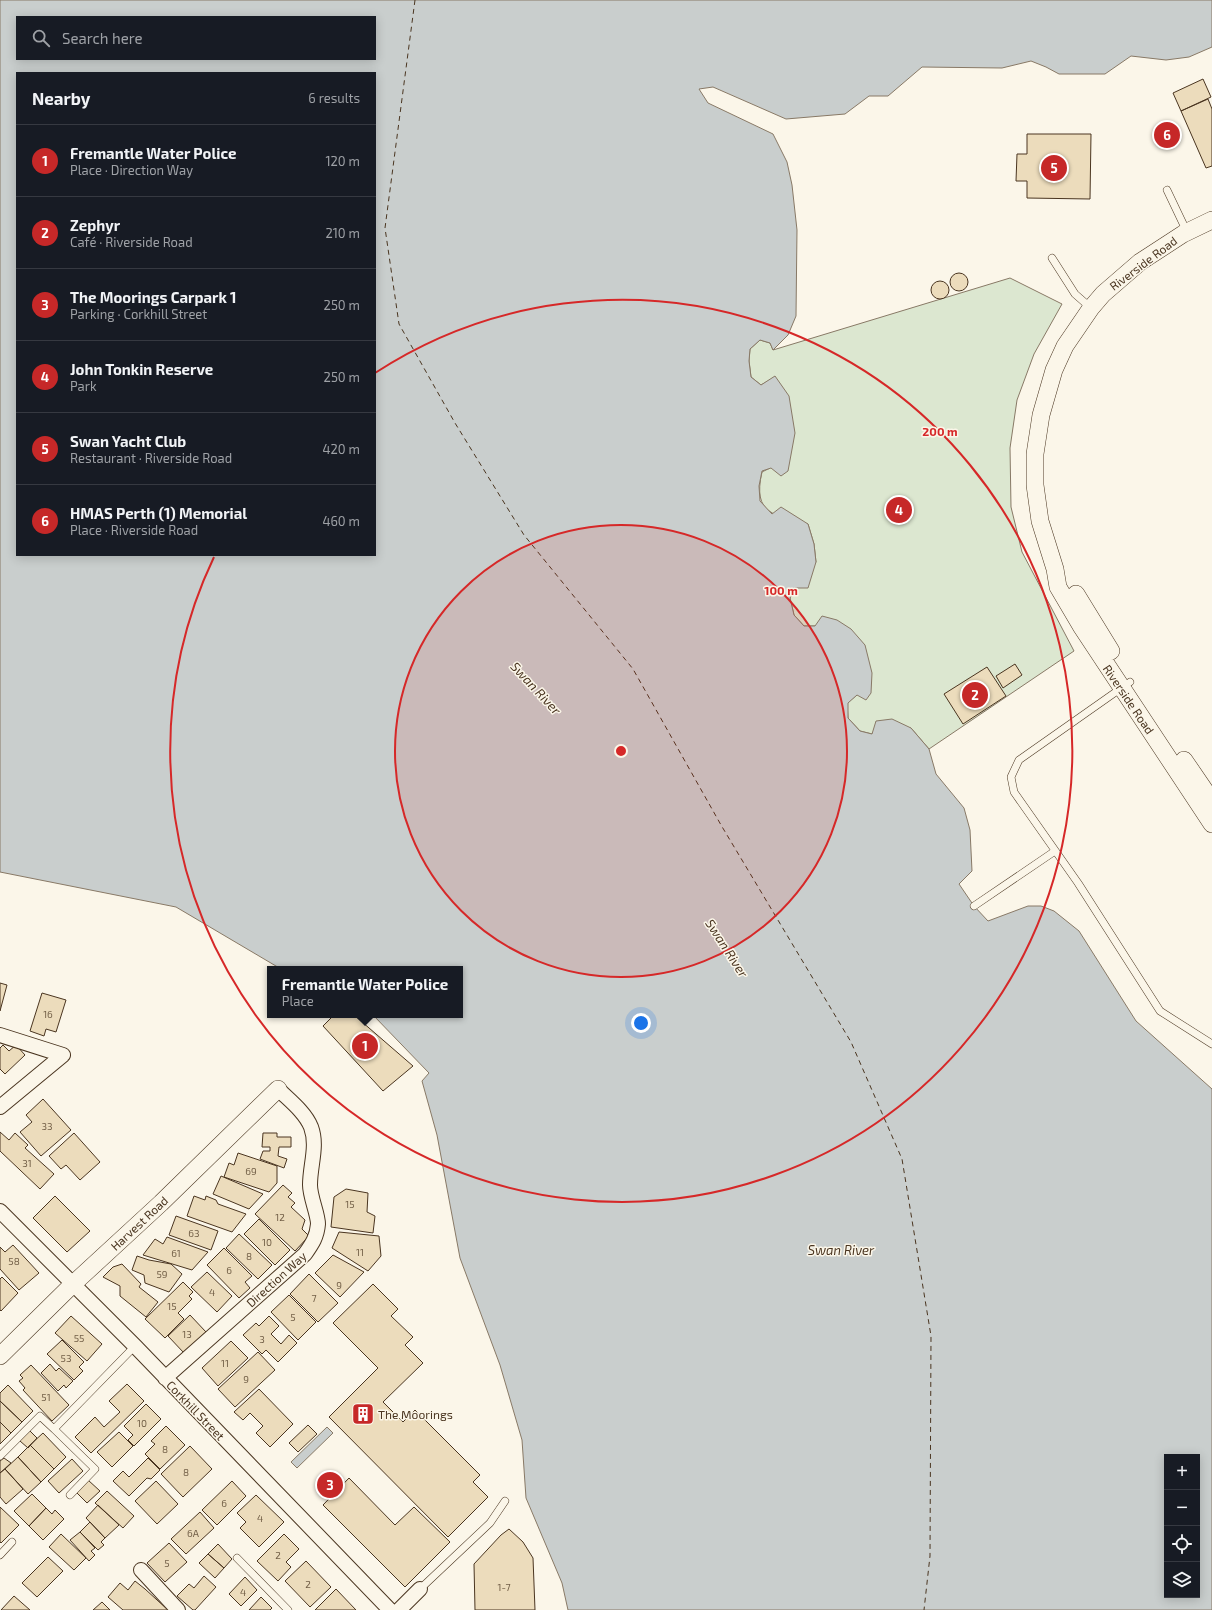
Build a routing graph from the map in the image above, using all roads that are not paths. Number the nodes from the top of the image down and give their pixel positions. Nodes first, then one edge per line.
1 (1167, 190) dead end
2 (1212, 220) edge
3 (1187, 232) junction
4 (1052, 258) dead end
5 (1091, 308) junction
6 (1126, 684) junction
7 (1212, 801) edge
8 (1212, 824) edge
9 (1055, 851) junction
10 (974, 906) dead end
11 (0, 1035) edge
12 (1212, 1044) edge
13 (278, 1089) joint
14 (0, 1107) edge
15 (0, 1211) edge
16 (72, 1285) junction
17 (135, 1346) junction
18 (0, 1356) edge
19 (165, 1378) junction
20 (54, 1429) junction
21 (0, 1456) edge
22 (70, 1495) dead end
23 (506, 1501) dead end
24 (12, 1542) dead end
25 (0, 1555) edge
26 (237, 1558) dead end
27 (141, 1570) dead end
28 (420, 1589) joint
29 (178, 1610) edge
30 (288, 1610) edge
31 (390, 1610) edge
32 (399, 1610) edge

1 - 3 lane
2 - 3 street, Riverside Road
3 - 5 street, Riverside Road
4 - 5 lane
5 - 6 street, Riverside Road
6 - 7 street, Riverside Road
6 - 8 street, Riverside Road
6 - 9 lane
9 - 10 lane
9 - 12 lane
11 - 14 street
13 - 16 street, Harvest Road
13 - 19 street, Direction Way
15 - 16 street, Corkhill Street
16 - 17 street, Corkhill Street
16 - 18 street, Harvest Road
17 - 19 street, Corkhill Street
17 - 20 lane
19 - 31 street, Corkhill Street
20 - 21 lane
20 - 22 lane
23 - 28 lane
24 - 25 lane
26 - 30 lane
27 - 29 street
28 - 32 street

